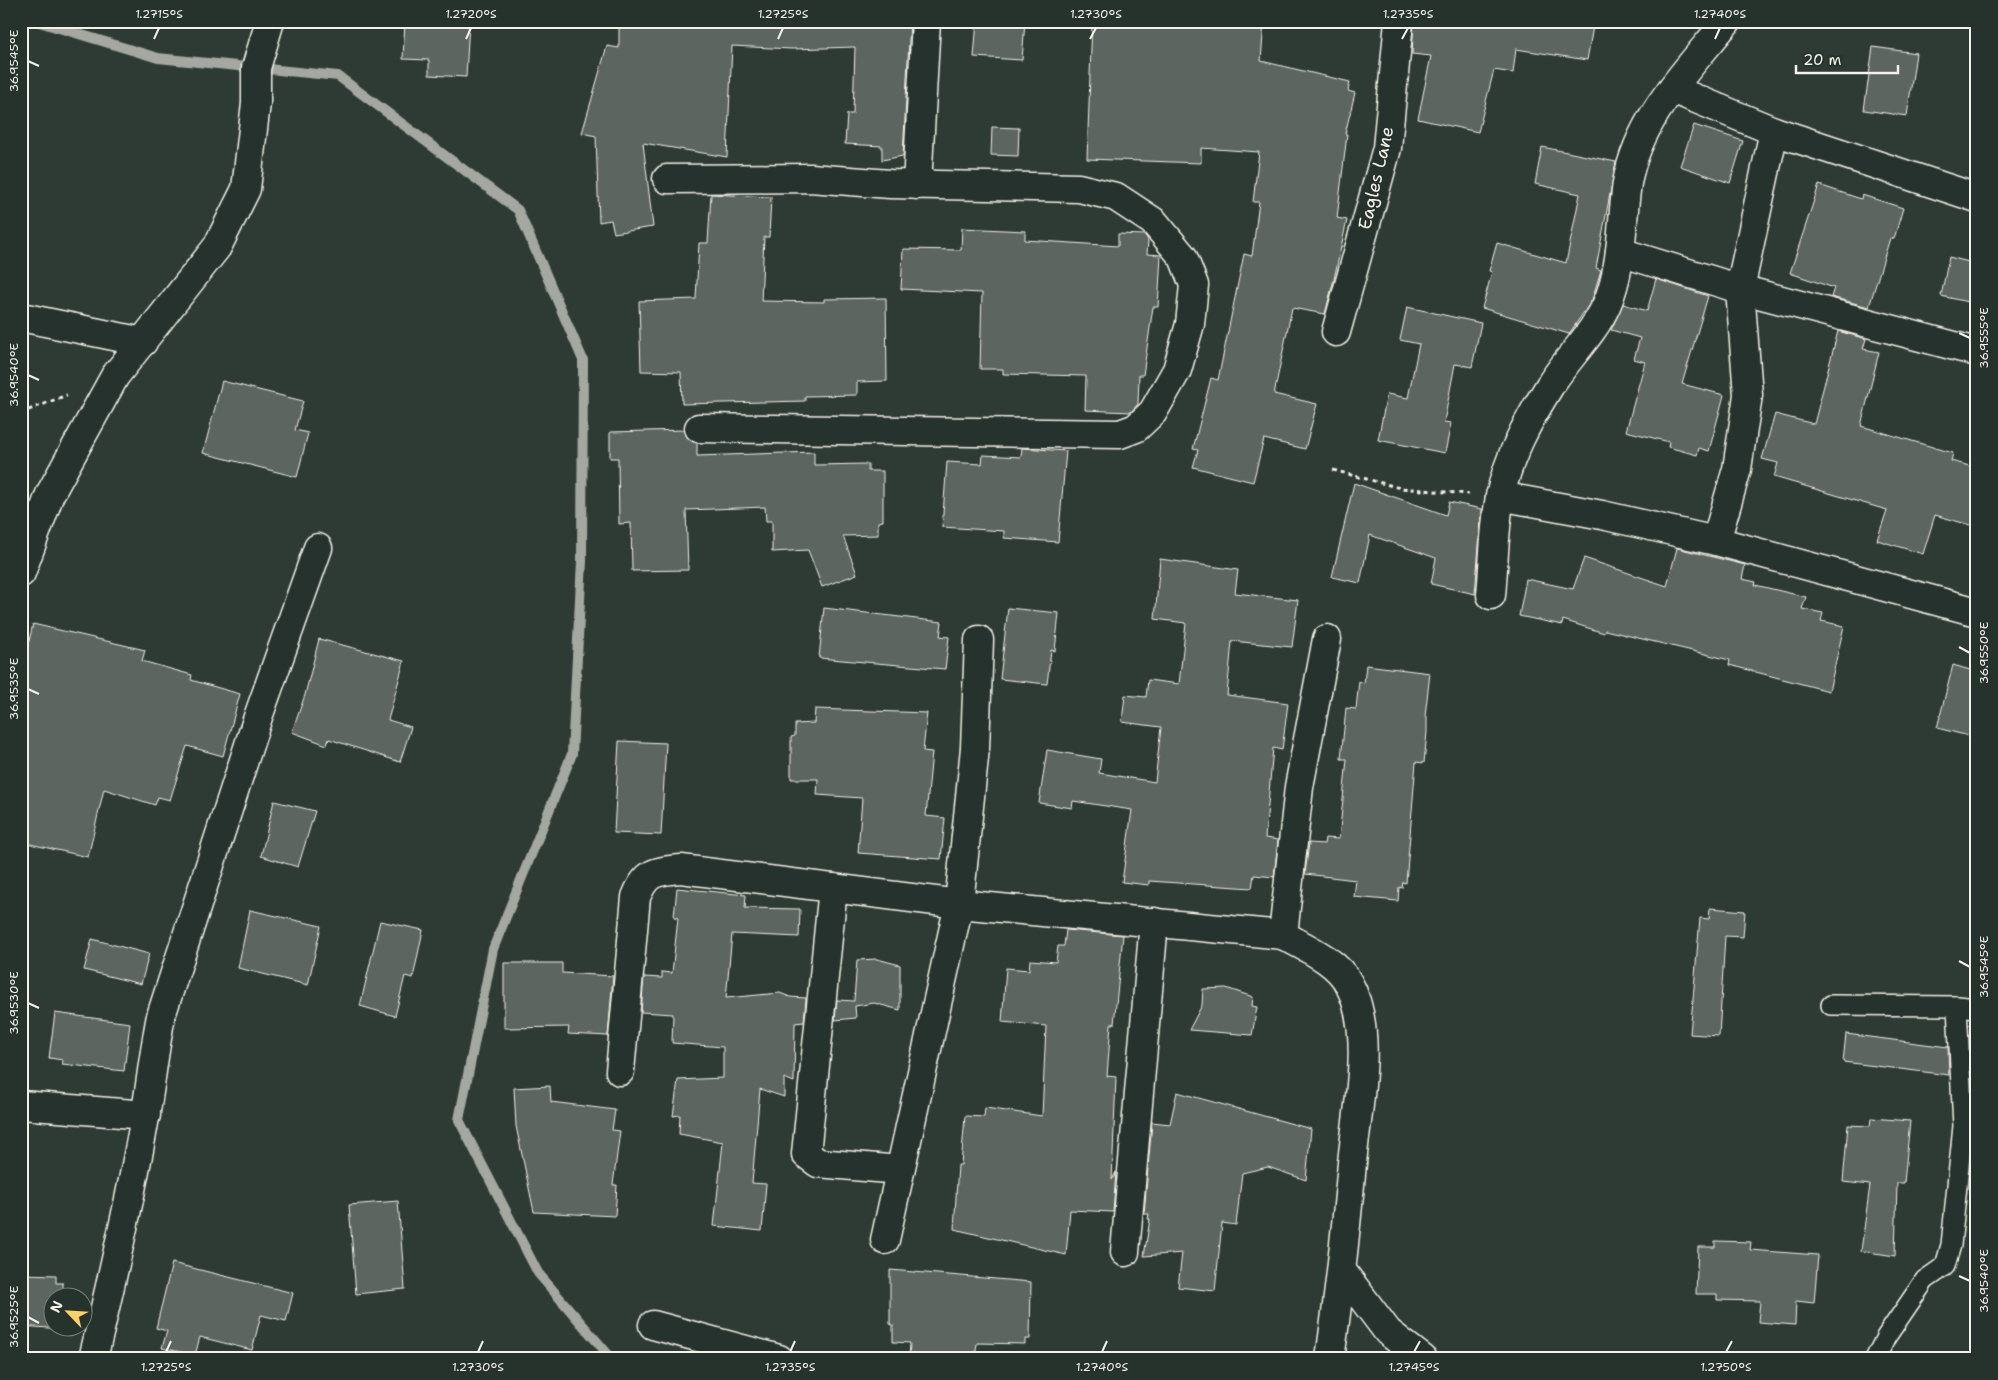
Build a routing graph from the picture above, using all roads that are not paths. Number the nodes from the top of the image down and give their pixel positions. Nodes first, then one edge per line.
1 (270, 21) edge
2 (926, 21) edge
3 (1399, 21) edge
4 (1727, 21) edge
5 (1672, 89) junction
6 (1774, 131) junction
7 (667, 179) dead end
8 (917, 185) junction
9 (1977, 198) edge
10 (1620, 252) junction
11 (1740, 289) junction
12 (21, 317) edge
13 (1336, 332) dead end
14 (143, 342) junction
15 (1977, 352) edge
16 (699, 428) dead end
17 (1500, 496) junction
18 (1716, 541) junction
19 (318, 548) dead end
20 (21, 573) edge
21 (1492, 595) dead end
22 (1977, 612) edge
23 (1327, 639) dead end
24 (979, 640) dead end
25 (833, 888) junction
26 (958, 904) junction
27 (1154, 922) junction
28 (1283, 935) junction
29 (1831, 1004) dead end
30 (1957, 1006) junction
31 (1977, 1008) edge
32 (620, 1071) dead end
33 (21, 1104) edge
34 (146, 1116) junction
35 (900, 1170) junction
36 (885, 1240) dead end
37 (1124, 1252) dead end
38 (1342, 1270) junction
39 (653, 1325) dead end
40 (93, 1359) edge
41 (780, 1359) edge
42 (1330, 1359) edge
43 (1424, 1359) edge
44 (1875, 1359) edge

1 - 14 street
2 - 8 street
3 - 13 street, Eagles Lane
4 - 5 street
5 - 6 street
5 - 10 street
6 - 9 street
6 - 11 street
7 - 8 street
8 - 16 street
10 - 11 street
10 - 17 street
11 - 15 street
11 - 18 street
12 - 14 street
14 - 20 street
17 - 18 street
17 - 21 street
18 - 22 street
19 - 34 street
23 - 28 street
24 - 26 street
25 - 26 street
25 - 32 street
25 - 35 street
26 - 27 street
26 - 35 street
27 - 28 street
27 - 37 street
28 - 38 street
29 - 30 lane
30 - 31 lane
30 - 44 lane
33 - 34 street
34 - 40 street
35 - 36 street
38 - 42 street
38 - 43 street
39 - 41 street

